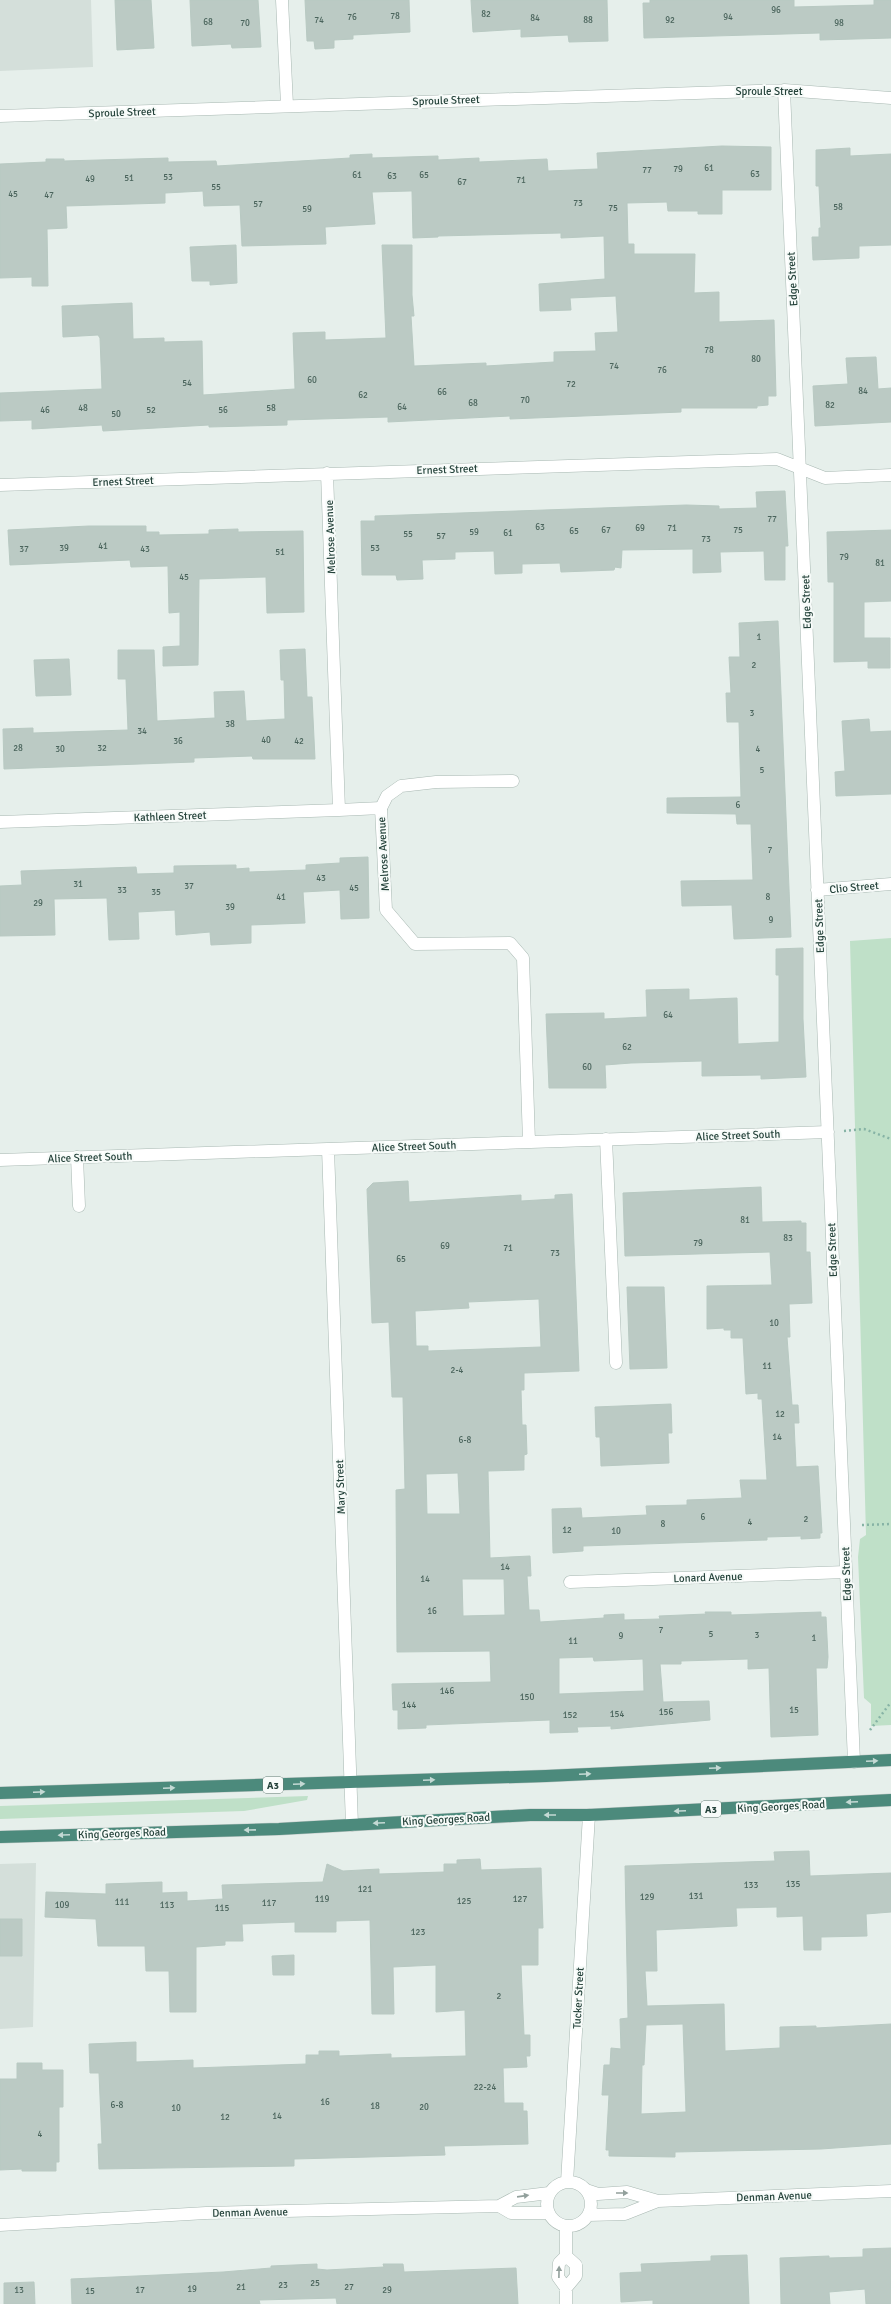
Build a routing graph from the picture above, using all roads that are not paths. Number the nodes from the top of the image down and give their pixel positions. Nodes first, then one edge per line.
1 (282, 0) edge
2 (784, 90) junction
3 (891, 98) edge
4 (286, 105) junction
5 (0, 116) edge
6 (801, 467) junction
7 (327, 473) junction
8 (891, 475) edge
9 (0, 485) edge
10 (513, 781) dead end
11 (381, 808) junction
12 (339, 810) junction
13 (0, 822) edge
14 (891, 884) edge
15 (817, 890) junction
16 (828, 1132) junction
17 (606, 1139) junction
18 (529, 1142) junction
19 (328, 1149) junction
20 (76, 1157) junction
21 (0, 1160) edge
22 (79, 1206) dead end
23 (616, 1362) dead end
24 (846, 1572) junction
25 (570, 1582) dead end
26 (891, 1760) edge
27 (854, 1762) junction
28 (350, 1783) junction
29 (0, 1793) edge
30 (891, 1800) edge
31 (588, 1815) junction
32 (352, 1825) junction
33 (0, 1837) edge
34 (567, 2182) junction
35 (586, 2190) junction
36 (891, 2191) edge
37 (549, 2193) junction
38 (658, 2201) junction
39 (499, 2206) junction
40 (548, 2214) junction
41 (588, 2215) junction
42 (0, 2225) edge
43 (566, 2226) junction
44 (566, 2256) junction
45 (566, 2288) junction
46 (566, 2304) edge

1 - 4 street
2 - 3 street, Sproule Street
2 - 4 street, Sproule Street
2 - 6 street, Edge Street
4 - 5 street, Sproule Street
6 - 7 street, Ernest Street
6 - 8 street, Ernest Street
6 - 15 street, Edge Street
7 - 9 street, Ernest Street
7 - 12 street, Melrose Avenue
10 - 11 street
11 - 12 street, Melrose Avenue
11 - 18 street, Melrose Avenue
12 - 13 street, Kathleen Street
14 - 15 street, Clio Street
15 - 16 street, Edge Street
16 - 17 street, Alice Street South
16 - 24 street, Edge Street
17 - 18 street, Alice Street South
17 - 23 street
18 - 19 street, Alice Street South
19 - 20 street, Alice Street South
19 - 28 street, Mary Street
20 - 21 street, Alice Street South
20 - 22 street
24 - 25 street, Lonard Avenue
24 - 27 street, Edge Street
27 -> 26 highway, A3
28 -> 27 highway, A3
29 -> 28 highway, A3
28 - 32 street, Mary Street
30 -> 31 highway, King Georges Road / A3
31 -> 32 highway, King Georges Road / A3
31 - 34 street, Tucker Street
32 -> 33 highway, King Georges Road / A3
34 - 35 street
34 - 37 street
35 -> 38 street, Denman Avenue
35 - 41 street
36 - 38 street, Denman Avenue
39 -> 37 street, Denman Avenue
37 - 40 street
38 - 41 street, Denman Avenue
39 - 40 street, Denman Avenue
39 - 42 street, Denman Avenue
40 - 43 street
41 - 43 street
43 - 44 street
45 -> 44 street
44 - 45 street
45 - 46 street

